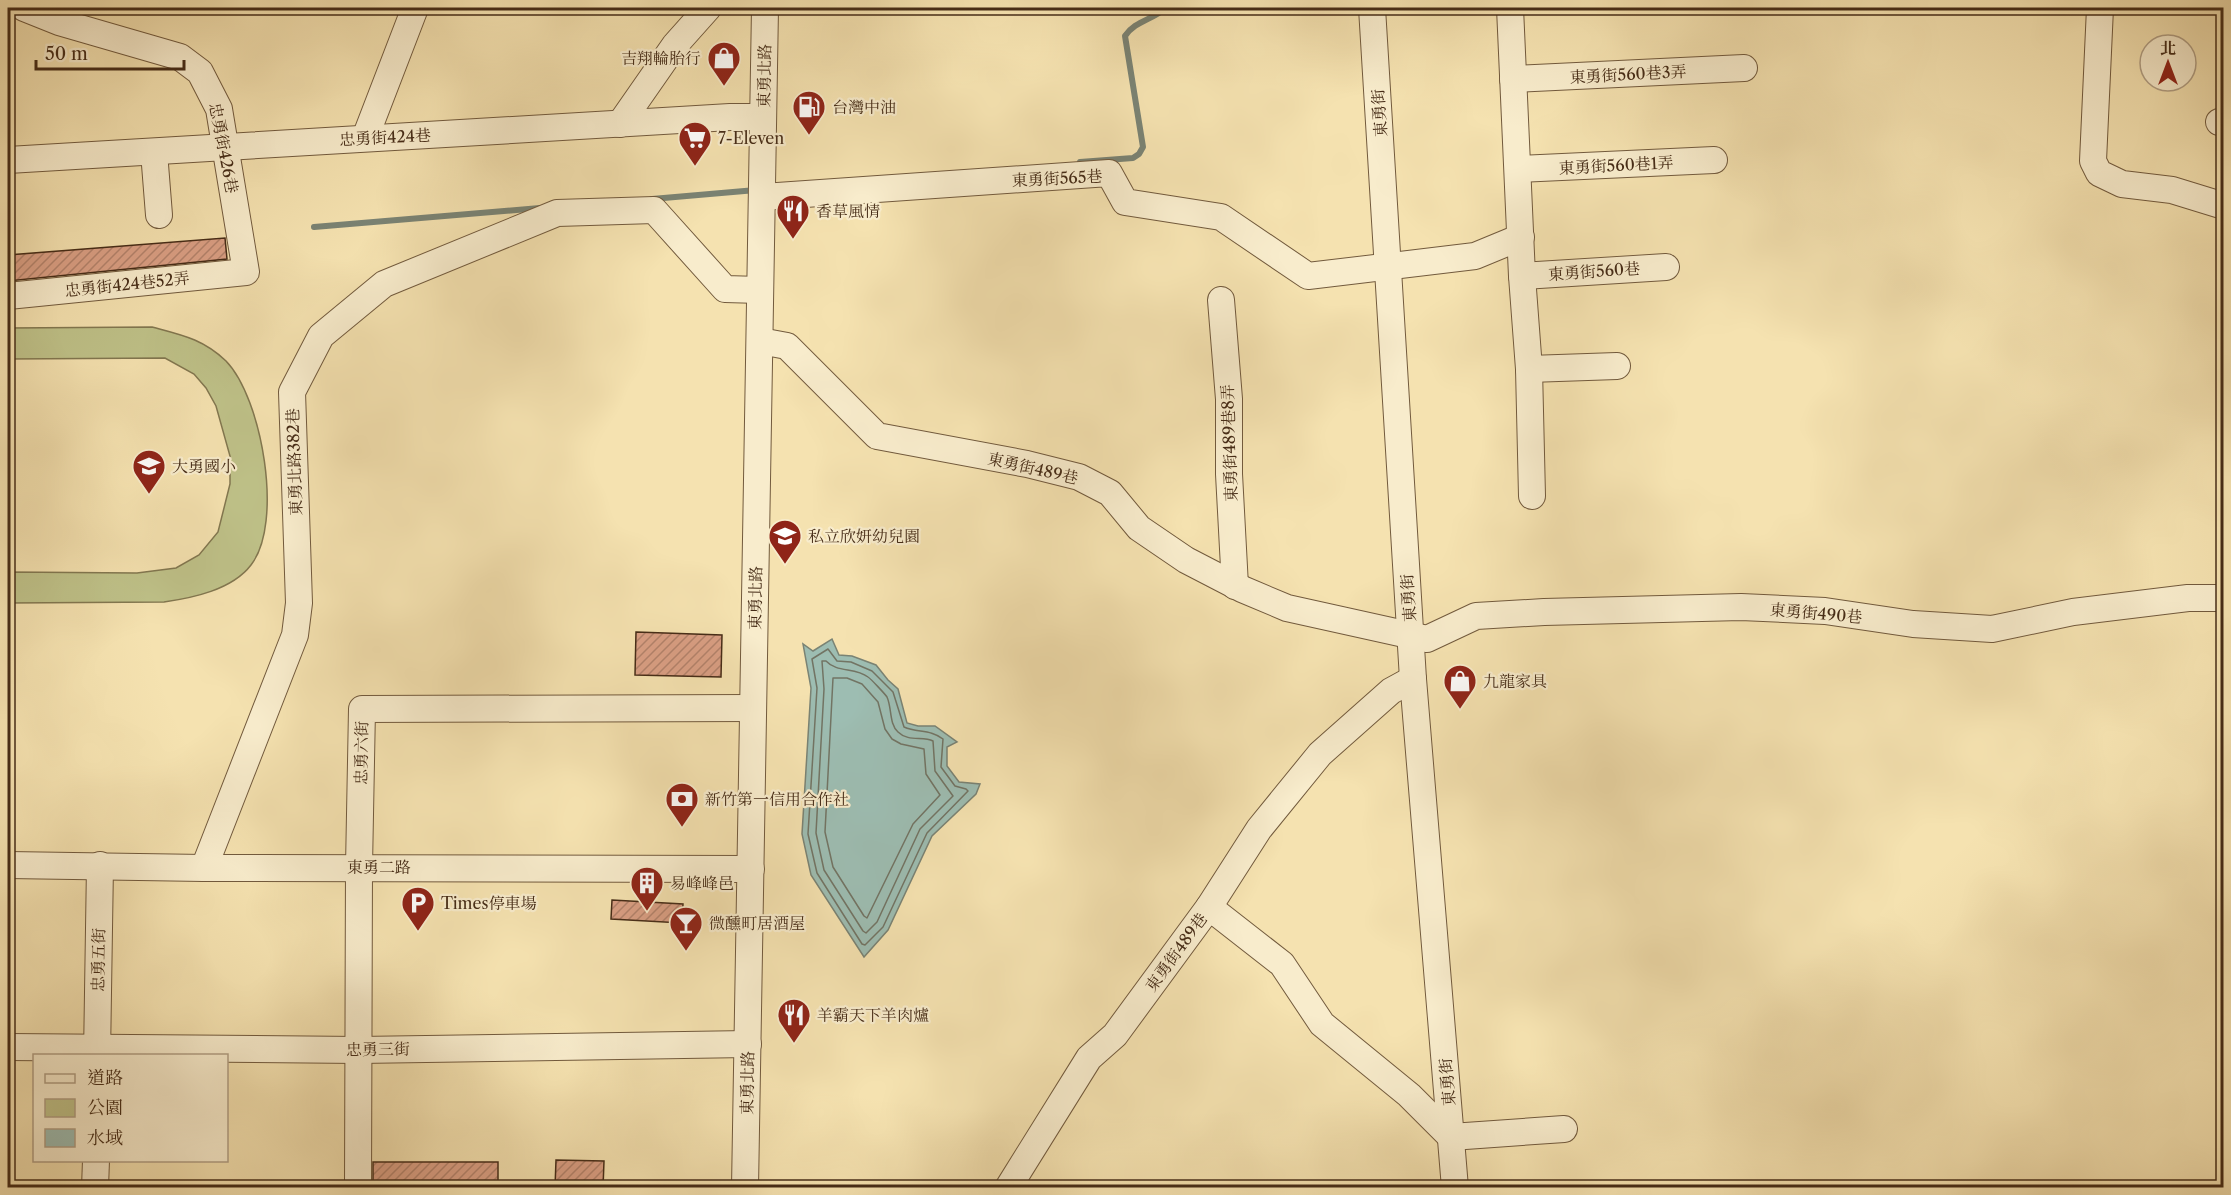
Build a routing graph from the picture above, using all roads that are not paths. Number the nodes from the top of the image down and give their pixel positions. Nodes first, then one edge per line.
1 (24, 8) edge
2 (415, 8) edge
3 (708, 8) edge
4 (765, 8) edge
5 (1372, 8) edge
6 (1510, 8) edge
7 (2100, 8) edge
8 (1744, 68) dead end
9 (1513, 80) junction
10 (763, 117) junction
11 (620, 124) junction
12 (365, 138) junction
13 (226, 147) junction
14 (154, 152) junction
15 (8, 160) edge
16 (1714, 160) dead end
17 (1518, 169) junction
18 (762, 189) junction
19 (2223, 206) edge
20 (159, 215) dead end
21 (1521, 237) junction
22 (1389, 267) junction
23 (1666, 267) dead end
24 (246, 272) joint
25 (1522, 276) junction
26 (760, 290) junction
27 (8, 296) edge
28 (1221, 300) dead end
29 (760, 341) junction
30 (1617, 366) dead end
31 (1529, 369) junction
32 (1532, 496) dead end
33 (1235, 586) junction
34 (2223, 598) edge
35 (1411, 635) junction
36 (1413, 680) junction
37 (753, 708) junction
38 (8, 865) edge
39 (100, 866) junction
40 (358, 867) junction
41 (204, 868) junction
42 (751, 869) junction
43 (1209, 907) junction
44 (748, 1044) junction
45 (8, 1047) edge
46 (358, 1050) junction
47 (97, 1052) edge
48 (1564, 1129) dead end
49 (1451, 1137) junction
50 (96, 1162) edge
51 (95, 1188) edge
52 (358, 1188) edge
53 (745, 1188) edge
54 (1008, 1188) edge
55 (1455, 1188) edge

1 - 13 street, 忠勇街426巷
2 - 12 street
3 - 11 street
4 - 10 street, 東勇北路
5 - 22 street, 東勇街
6 - 9 street
7 - 19 street
8 - 9 street, 東勇街560巷3弄
9 - 17 street
10 - 11 street, 忠勇街424巷
10 - 18 street, 東勇北路
11 - 12 street, 忠勇街424巷
12 - 13 street, 忠勇街424巷
13 - 14 street, 忠勇街424巷
13 - 24 street, 忠勇街426巷
14 - 15 street, 忠勇街424巷
14 - 20 street
16 - 17 street, 東勇街560巷1弄
17 - 21 street
18 - 22 street, 東勇街565巷
18 - 26 street, 東勇北路
21 - 22 street
21 - 25 street
22 - 35 street, 東勇街
23 - 25 street, 東勇街560巷
24 - 27 street, 忠勇街424巷52弄
25 - 31 street
26 - 29 street, 東勇北路
26 - 41 street, 東勇北路382巷
28 - 33 street, 東勇街489巷8弄
29 - 33 street, 東勇街489巷
29 - 37 street, 東勇北路
30 - 31 street
31 - 32 street
33 - 35 street, 東勇街489巷
34 - 35 street, 東勇街490巷
35 - 36 street, 東勇街
36 - 43 street
36 - 49 street, 東勇街
37 - 40 street, 忠勇六街
37 - 42 street, 東勇北路
38 - 39 street, 東勇二路
39 - 41 street, 東勇二路
39 - 47 street, 忠勇五街
40 - 41 street, 東勇二路
40 - 42 street, 東勇二路
40 - 46 street, 忠勇六街
42 - 44 street, 東勇北路
43 - 49 street, 東勇街489巷
43 - 54 street, 東勇街489巷
44 - 46 street, 忠勇三街
44 - 53 street, 東勇北路
45 - 47 street, 忠勇三街
46 - 47 street, 忠勇三街
46 - 52 street, 忠勇六街
48 - 49 street
49 - 55 street, 東勇街
50 - 51 street

